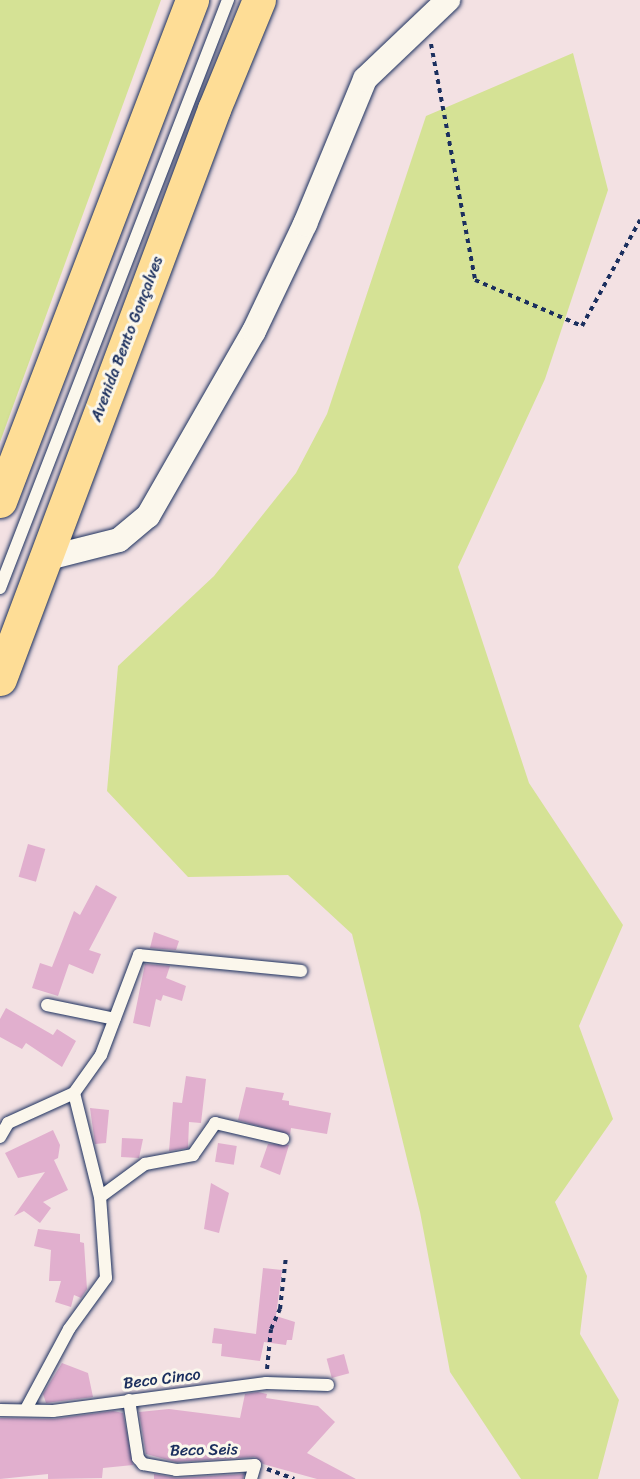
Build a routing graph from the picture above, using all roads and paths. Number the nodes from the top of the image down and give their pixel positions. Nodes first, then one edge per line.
1 (192, 0) edge
2 (228, 0) edge
3 (259, 0) edge
4 (448, 0) edge
5 (426, 20) junction
6 (640, 220) edge
7 (0, 501) edge
8 (44, 559) junction
9 (0, 588) edge
10 (0, 679) edge
11 (301, 971) dead end
12 (48, 1005) dead end
13 (115, 1019) junction
14 (74, 1093) junction
15 (0, 1137) edge
16 (283, 1139) dead end
17 (100, 1197) junction
18 (286, 1256) dead end
19 (266, 1383) junction
20 (328, 1385) dead end
21 (129, 1400) junction
22 (26, 1409) junction
23 (0, 1410) edge
24 (255, 1465) junction
25 (251, 1479) edge
26 (294, 1479) edge

1 - 7 main road
2 - 9 lane
3 - 8 main road, Avenida Bento Gonçalves
4 - 5 street
5 - 6 path
5 - 8 street
8 - 10 main road, Avenida Bento Gonçalves
11 - 13 lane
12 - 13 lane
13 - 14 lane
14 - 15 lane
14 - 17 lane
16 - 17 lane
17 - 22 lane
18 - 19 path
19 - 20 lane, Beco Cinco
19 - 21 lane, Beco Cinco
21 - 22 lane, Beco Cinco
21 - 24 lane, Beco Seis
22 - 23 lane, Beco Cinco
24 - 25 lane
24 - 26 path, Beco Seis

